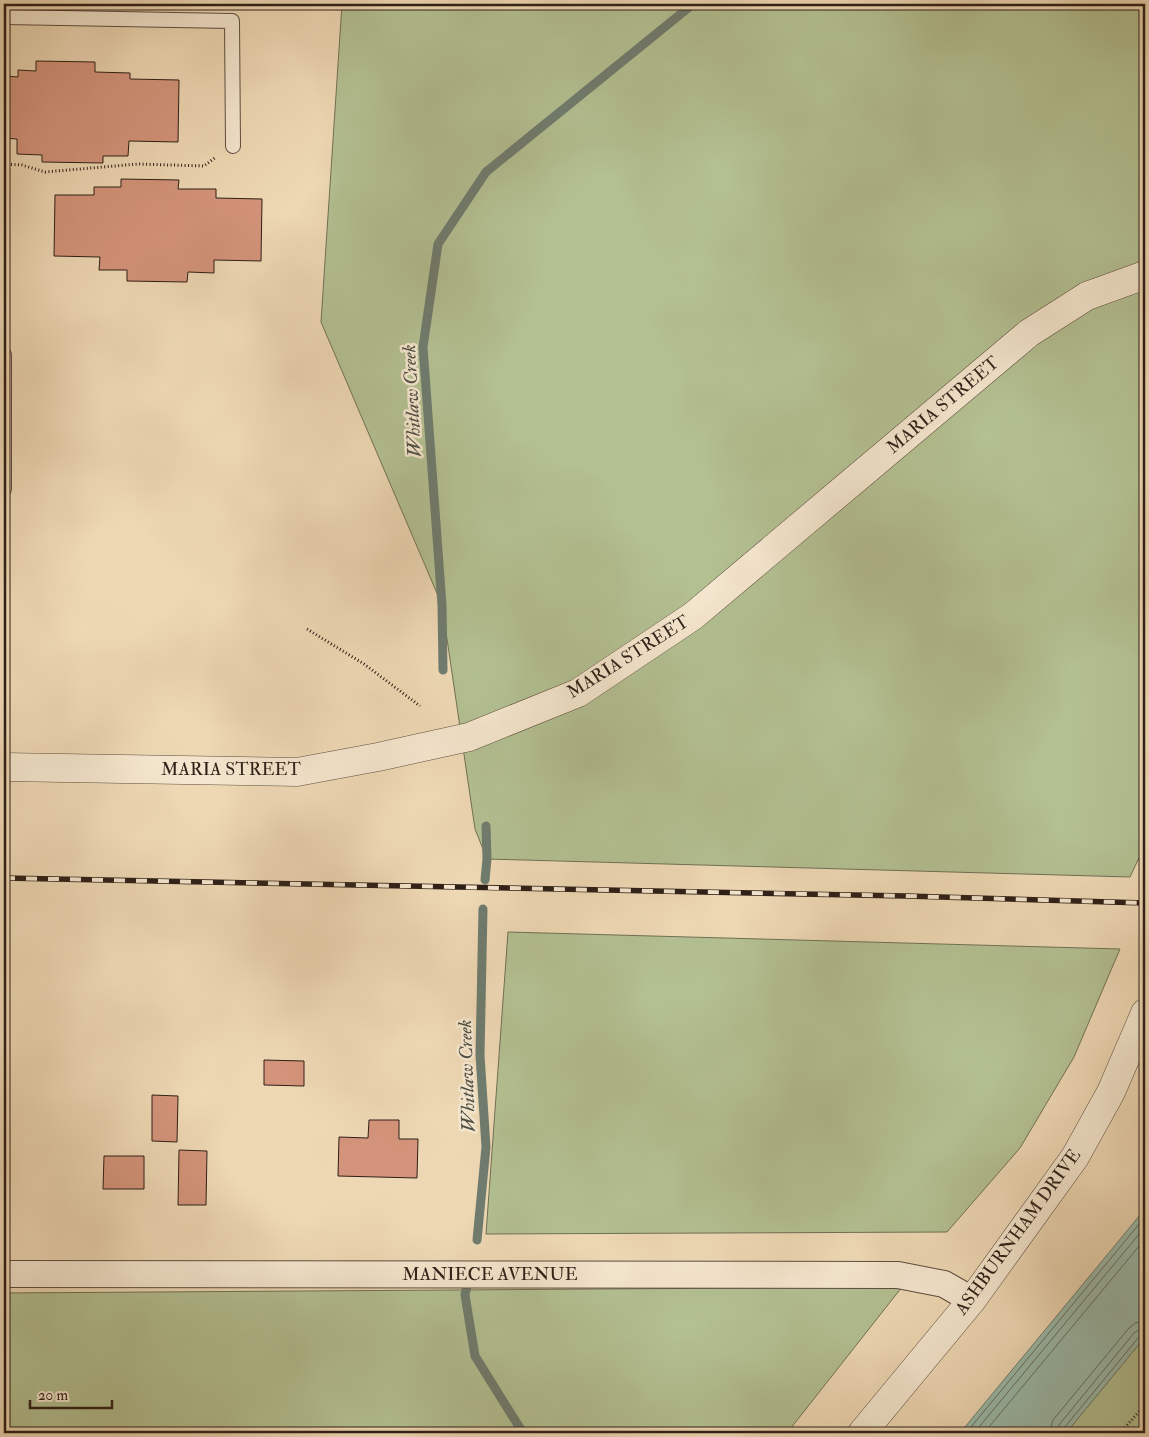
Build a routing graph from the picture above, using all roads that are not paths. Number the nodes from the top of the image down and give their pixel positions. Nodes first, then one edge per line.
1 (4, 17) edge
2 (232, 146) road end
3 (1145, 275) edge
4 (4, 355) edge
5 (4, 489) edge
6 (4, 767) edge
7 (1145, 1013) edge
8 (4, 1274) edge
9 (972, 1300) junction
10 (862, 1433) edge

1 - 2 lane
3 - 6 street, MARIA STREET
4 - 5 lane
7 - 9 street, ASHBURNHAM DRIVE
8 - 9 street, MANIECE AVENUE
9 - 10 street, ASHBURNHAM DRIVE

